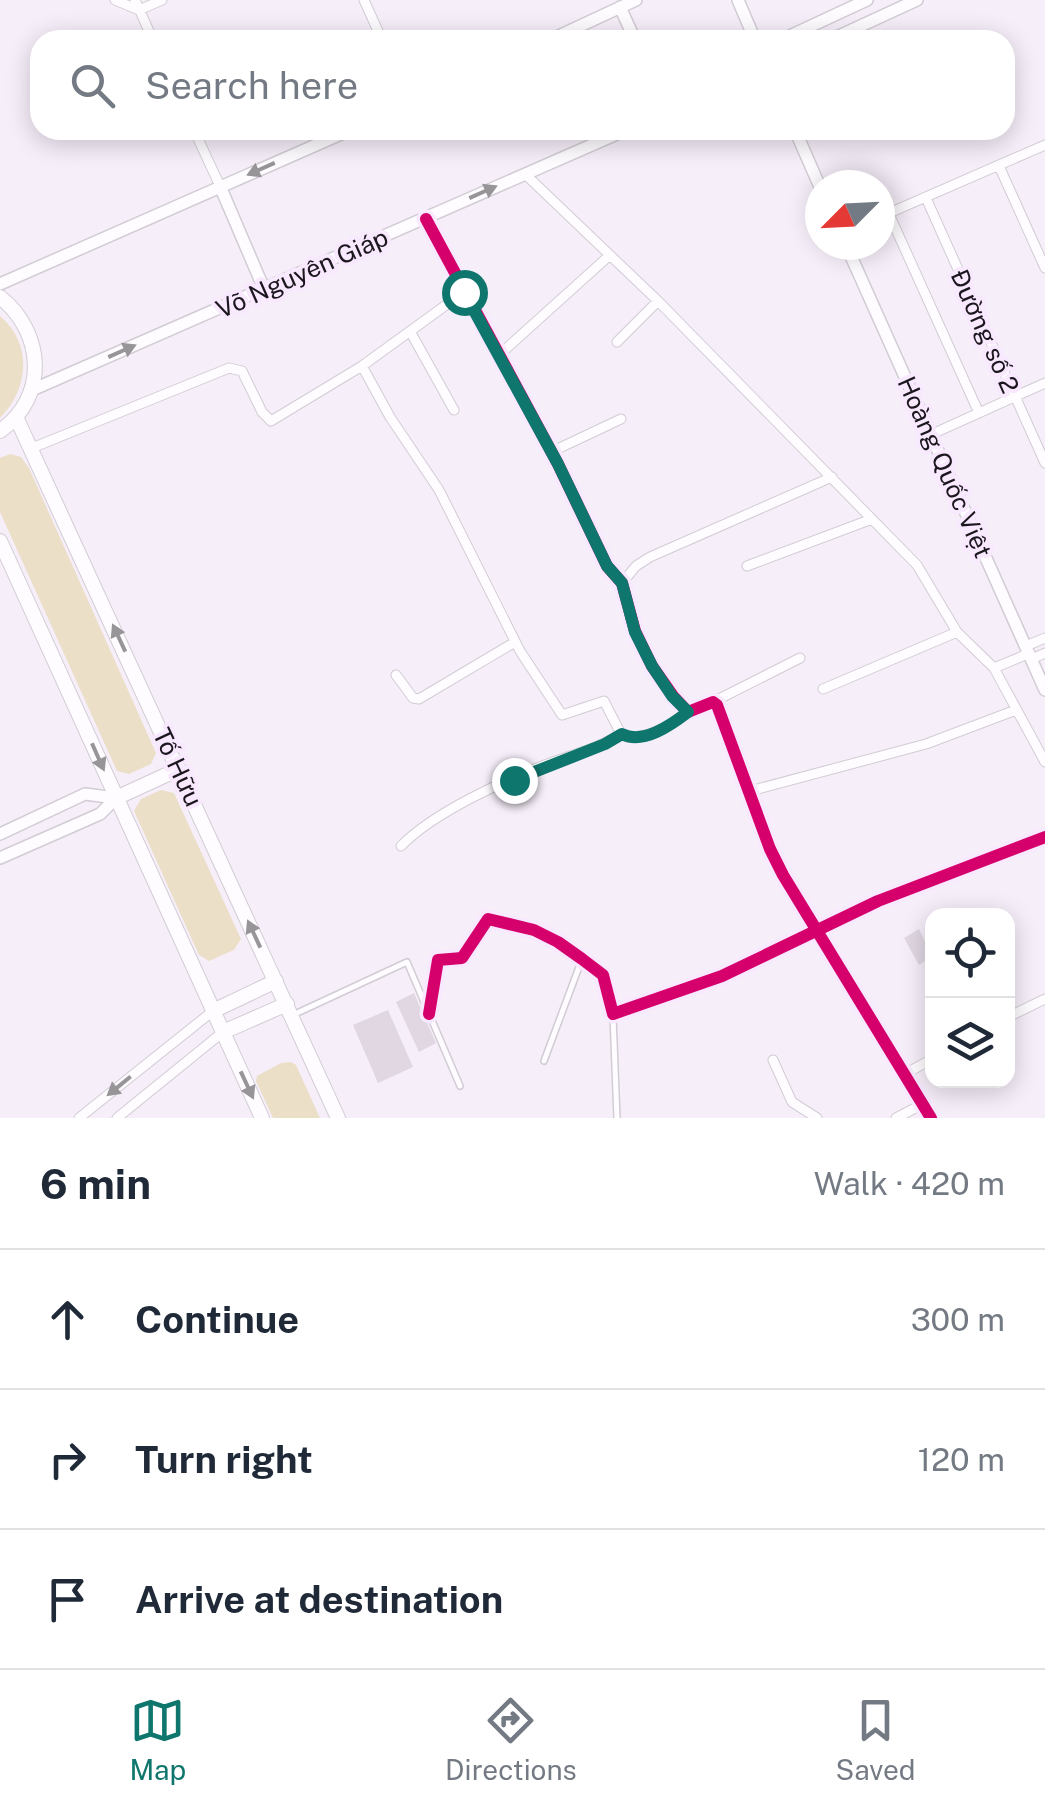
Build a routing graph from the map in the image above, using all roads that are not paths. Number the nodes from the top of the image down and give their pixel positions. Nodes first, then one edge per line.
1 (114, 0) edge
2 (162, 0) edge
3 (364, 0) edge
4 (636, 0) edge
5 (738, 0) edge
6 (867, 0) edge
7 (917, 0) edge
8 (619, 4) edge
9 (137, 5) edge
10 (148, 30) edge
11 (378, 30) edge
12 (569, 30) edge
13 (631, 30) edge
14 (751, 30) edge
15 (802, 30) edge
16 (852, 30) edge
17 (199, 140) edge
18 (327, 140) edge
19 (603, 140) edge
20 (799, 140) edge
21 (1045, 145) edge
22 (999, 166) junction
23 (813, 170) edge
24 (525, 174) junction
25 (220, 186) junction
26 (926, 198) junction
27 (895, 211) edge
28 (426, 219) junction
29 (895, 238) edge
30 (610, 255) junction
31 (853, 260) edge
32 (1045, 268) edge
33 (0, 284) edge
34 (264, 289) junction
35 (464, 292) junction
36 (0, 298) edge
37 (658, 301) junction
38 (410, 333) junction
39 (617, 342) dead end
40 (500, 356) junction
41 (362, 366) junction
42 (1045, 384) edge
43 (32, 390) junction
44 (1016, 397) junction
45 (454, 410) dead end
46 (979, 414) junction
47 (16, 417) junction
48 (621, 419) dead end
49 (0, 431) edge
50 (930, 435) junction
51 (32, 448) junction
52 (551, 452) junction
53 (1045, 464) edge
54 (832, 478) junction
55 (872, 519) junction
56 (0, 541) edge
57 (747, 566) dead end
58 (622, 583) junction
59 (957, 632) junction
60 (1045, 638) edge
61 (515, 642) junction
62 (1029, 652) junction
63 (1045, 654) edge
64 (800, 658) dead end
65 (994, 668) junction
66 (396, 675) dead end
67 (823, 689) dead end
68 (1045, 690) edge
69 (713, 702) junction
70 (1016, 710) junction
71 (688, 712) junction
72 (622, 734) junction
73 (1045, 762) edge
74 (179, 769) junction
75 (750, 792) junction
76 (116, 798) junction
77 (39, 816) junction
78 (0, 834) edge
79 (48, 836) junction
80 (1045, 837) edge
81 (401, 846) dead end
82 (0, 858) edge
83 (818, 930) junction
84 (582, 959) junction
85 (276, 981) junction
86 (1045, 999) edge
87 (213, 1010) junction
88 (290, 1010) junction
89 (429, 1014) junction
90 (613, 1014) junction
91 (1015, 1014) edge
92 (222, 1032) junction
93 (773, 1060) dead end
94 (544, 1061) dead end
95 (925, 1064) edge
96 (905, 1074) junction
97 (460, 1086) dead end
98 (922, 1104) junction
99 (79, 1118) edge
100 (117, 1118) edge
101 (262, 1118) edge
102 (338, 1118) edge
103 (618, 1118) edge
104 (816, 1118) edge
105 (896, 1118) edge
106 (931, 1118) edge

1 - 9 street
2 - 9 street
3 - 11 street
4 - 8 street
5 - 14 street
6 - 15 street
7 - 16 street
8 - 12 street
8 - 13 street
9 - 10 street
17 - 25 street
18 -> 25 street
19 - 24 street, Võ Nguyên Giáp
20 - 23 street
21 - 22 street
22 - 26 street
22 - 32 street
28 -> 24 street, Võ Nguyên Giáp
24 - 30 street
25 - 33 street
25 - 34 street
26 - 27 street
26 - 44 street, Đường số 2
28 - 34 street, Võ Nguyên Giáp
28 - 35 street
29 - 46 street
30 - 37 street
30 - 40 street
31 - 50 street, Hoàng Quốc Việt
43 -> 34 street, Võ Nguyên Giáp
35 - 38 street
35 - 40 street
36 - 43 main road
37 - 39 street
37 - 54 street
38 - 41 street
38 - 45 street
40 - 52 street
41 - 51 street
41 - 61 street
42 - 44 street
43 - 47 main road
44 - 46 street
44 - 53 street, Đường số 2
46 - 50 street
47 - 49 main road
47 - 51 main road, Tố Hữu
48 - 52 street
50 - 62 street, Hoàng Quốc Việt
74 -> 51 main road, Tố Hữu
52 - 58 street
54 - 55 street
54 - 58 street
55 - 57 street
55 - 59 street
56 -> 76 main road
58 - 71 street
59 - 65 street
59 - 67 street
60 - 62 street
61 - 66 street
61 - 72 street
62 - 63 street
62 - 65 street
62 - 68 street, Hoàng Quốc Việt
64 - 69 street
65 - 70 street
69 - 71 street
69 - 75 street
70 - 73 street
70 - 75 street
71 - 72 street
72 - 81 street
74 - 76 main road
85 -> 74 main road, Tố Hữu
75 - 83 street
76 - 77 street
76 - 79 street
76 - 87 main road
77 - 78 street
77 - 79 street
79 - 82 street
80 - 83 street
83 - 90 street
83 - 96 street
84 - 89 street
84 - 90 street
84 - 94 lane
85 - 87 main road
85 - 88 main road, Tố Hữu
86 - 91 street
87 - 92 main road
87 -> 99 street
88 - 89 lane
88 - 92 main road
88 - 102 main road, Tố Hữu
89 - 97 lane
90 - 103 lane
92 - 100 street
92 -> 101 main road
93 - 104 street
95 - 96 street
96 - 98 street
98 - 105 street
98 - 106 street

